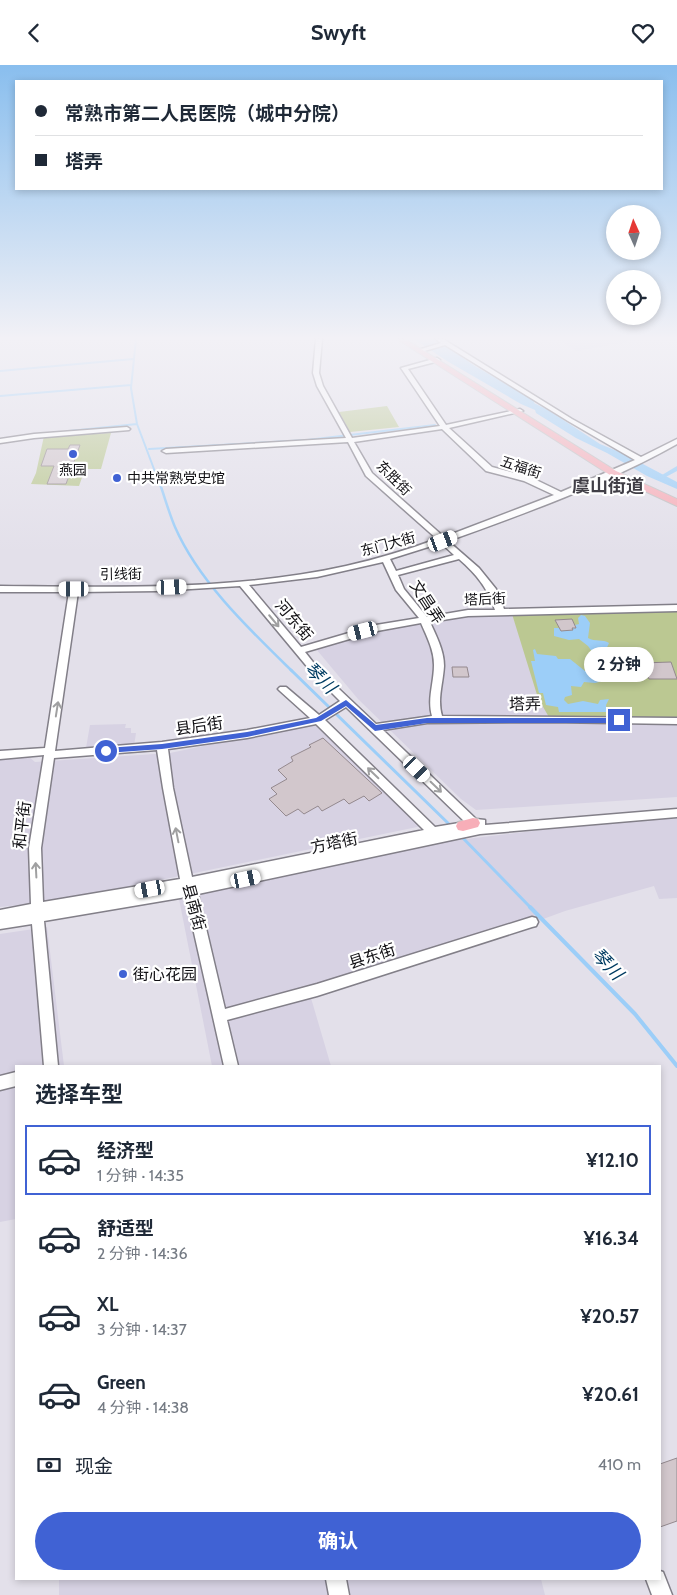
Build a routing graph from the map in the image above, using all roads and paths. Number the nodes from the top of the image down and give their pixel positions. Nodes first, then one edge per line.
1 (334, 410) edge
2 (433, 410) edge
3 (515, 410) edge
4 (555, 410) edge
5 (518, 412) junction
6 (444, 427) junction
7 (127, 429) dead end
8 (349, 437) junction
9 (0, 441) edge
10 (676, 443) edge
11 (166, 451) dead end
12 (642, 461) junction
13 (615, 473) junction
14 (560, 495) junction
15 (677, 499) edge
16 (677, 503) edge
17 (443, 541) junction
18 (460, 556) junction
19 (386, 559) junction
20 (393, 575) junction
21 (242, 583) junction
22 (0, 589) edge
23 (74, 589) junction
24 (677, 608) edge
25 (500, 612) junction
26 (424, 619) junction
27 (299, 651) junction
28 (284, 689) dead end
29 (346, 702) junction
30 (323, 717) junction
31 (438, 720) junction
32 (677, 721) edge
33 (375, 728) junction
34 (162, 746) junction
35 (50, 753) junction
36 (0, 755) edge
37 (677, 807) edge
38 (677, 813) edge
39 (468, 827) junction
40 (442, 832) junction
41 (189, 887) junction
42 (37, 914) junction
43 (0, 915) edge
44 (532, 922) dead end
45 (0, 924) edge
46 (220, 1016) junction
47 (51, 1065) edge
48 (231, 1065) edge
49 (15, 1079) edge
50 (0, 1083) edge
51 (336, 1580) edge
52 (656, 1580) edge
53 (339, 1595) edge
54 (662, 1595) edge

1 - 8 street, 东胜街
2 - 6 street, 五福街
3 - 5 main road
4 - 12 street
5 - 6 street
5 - 13 main road
6 - 8 street
6 - 14 street, 五福街
7 - 9 street
8 - 11 street
8 - 17 street, 东胜街
10 - 12 street, 东门大街
12 - 13 street, 东门大街
13 - 14 street, 东门大街
13 - 15 main road
13 - 16 main road
14 - 17 street, 东门大街
17 - 18 street, 东胜街
17 - 19 street, 东门大街
18 - 20 street
18 - 25 street, 东胜街
19 - 20 street, 文昌弄
19 - 21 street, 东门大街
20 - 26 street, 文昌弄
21 - 23 street, 引线街
21 -> 27 street, 河东街
22 - 23 street, 引线街
35 -> 23 street, 和平街
24 - 25 street, 塔后街
25 - 26 street, 塔后街
26 - 27 street, 塔后街
26 - 31 street, 文昌弄
27 - 29 street, 河东街
28 - 30 street
29 - 30 street, 县后街
29 - 33 street, 河东街
30 - 34 street, 县后街
40 -> 30 street
31 - 32 street, 塔弄
31 - 33 street, 塔弄
33 -> 39 street, 河东街
34 - 35 street, 县后街
41 -> 34 street, 县南街
35 - 36 street, 县后街
42 -> 35 street, 和平街
37 - 39 street, 方塔街
38 - 39 street, 方塔街
39 - 40 street, 方塔街
40 - 41 street, 方塔街
40 - 41 street, 方塔街
41 - 42 street, 方塔街
41 - 46 street, 县南街
42 - 43 street, 方塔街
42 - 45 street, 方塔街
42 - 47 street, 和平街
44 - 46 street, 县东街
46 - 48 street, 县南街
49 - 50 street
51 - 53 street
52 - 54 street

